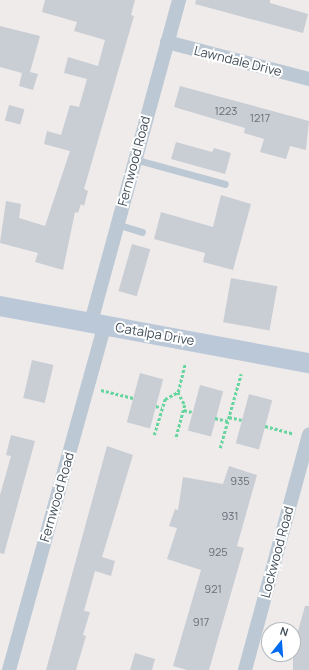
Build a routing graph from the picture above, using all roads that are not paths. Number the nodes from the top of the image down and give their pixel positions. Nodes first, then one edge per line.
1 (179, 0) edge
2 (167, 42) junction
3 (309, 79) edge
4 (134, 159) junction
5 (225, 184) dead end
6 (116, 224) junction
7 (142, 232) dead end
8 (0, 306) edge
9 (98, 324) junction
10 (309, 363) edge
11 (304, 435) edge
12 (9, 670) edge
13 (245, 670) edge

1 - 2 street, Fernwood Road
2 - 3 street, Lawndale Drive
2 - 4 street, Fernwood Road
4 - 5 lane
4 - 6 street, Fernwood Road
6 - 7 lane
6 - 9 street, Fernwood Road
8 - 9 street, Catalpa Drive
9 - 10 street, Catalpa Drive
9 - 12 street, Fernwood Road
11 - 13 street, Lockwood Road

